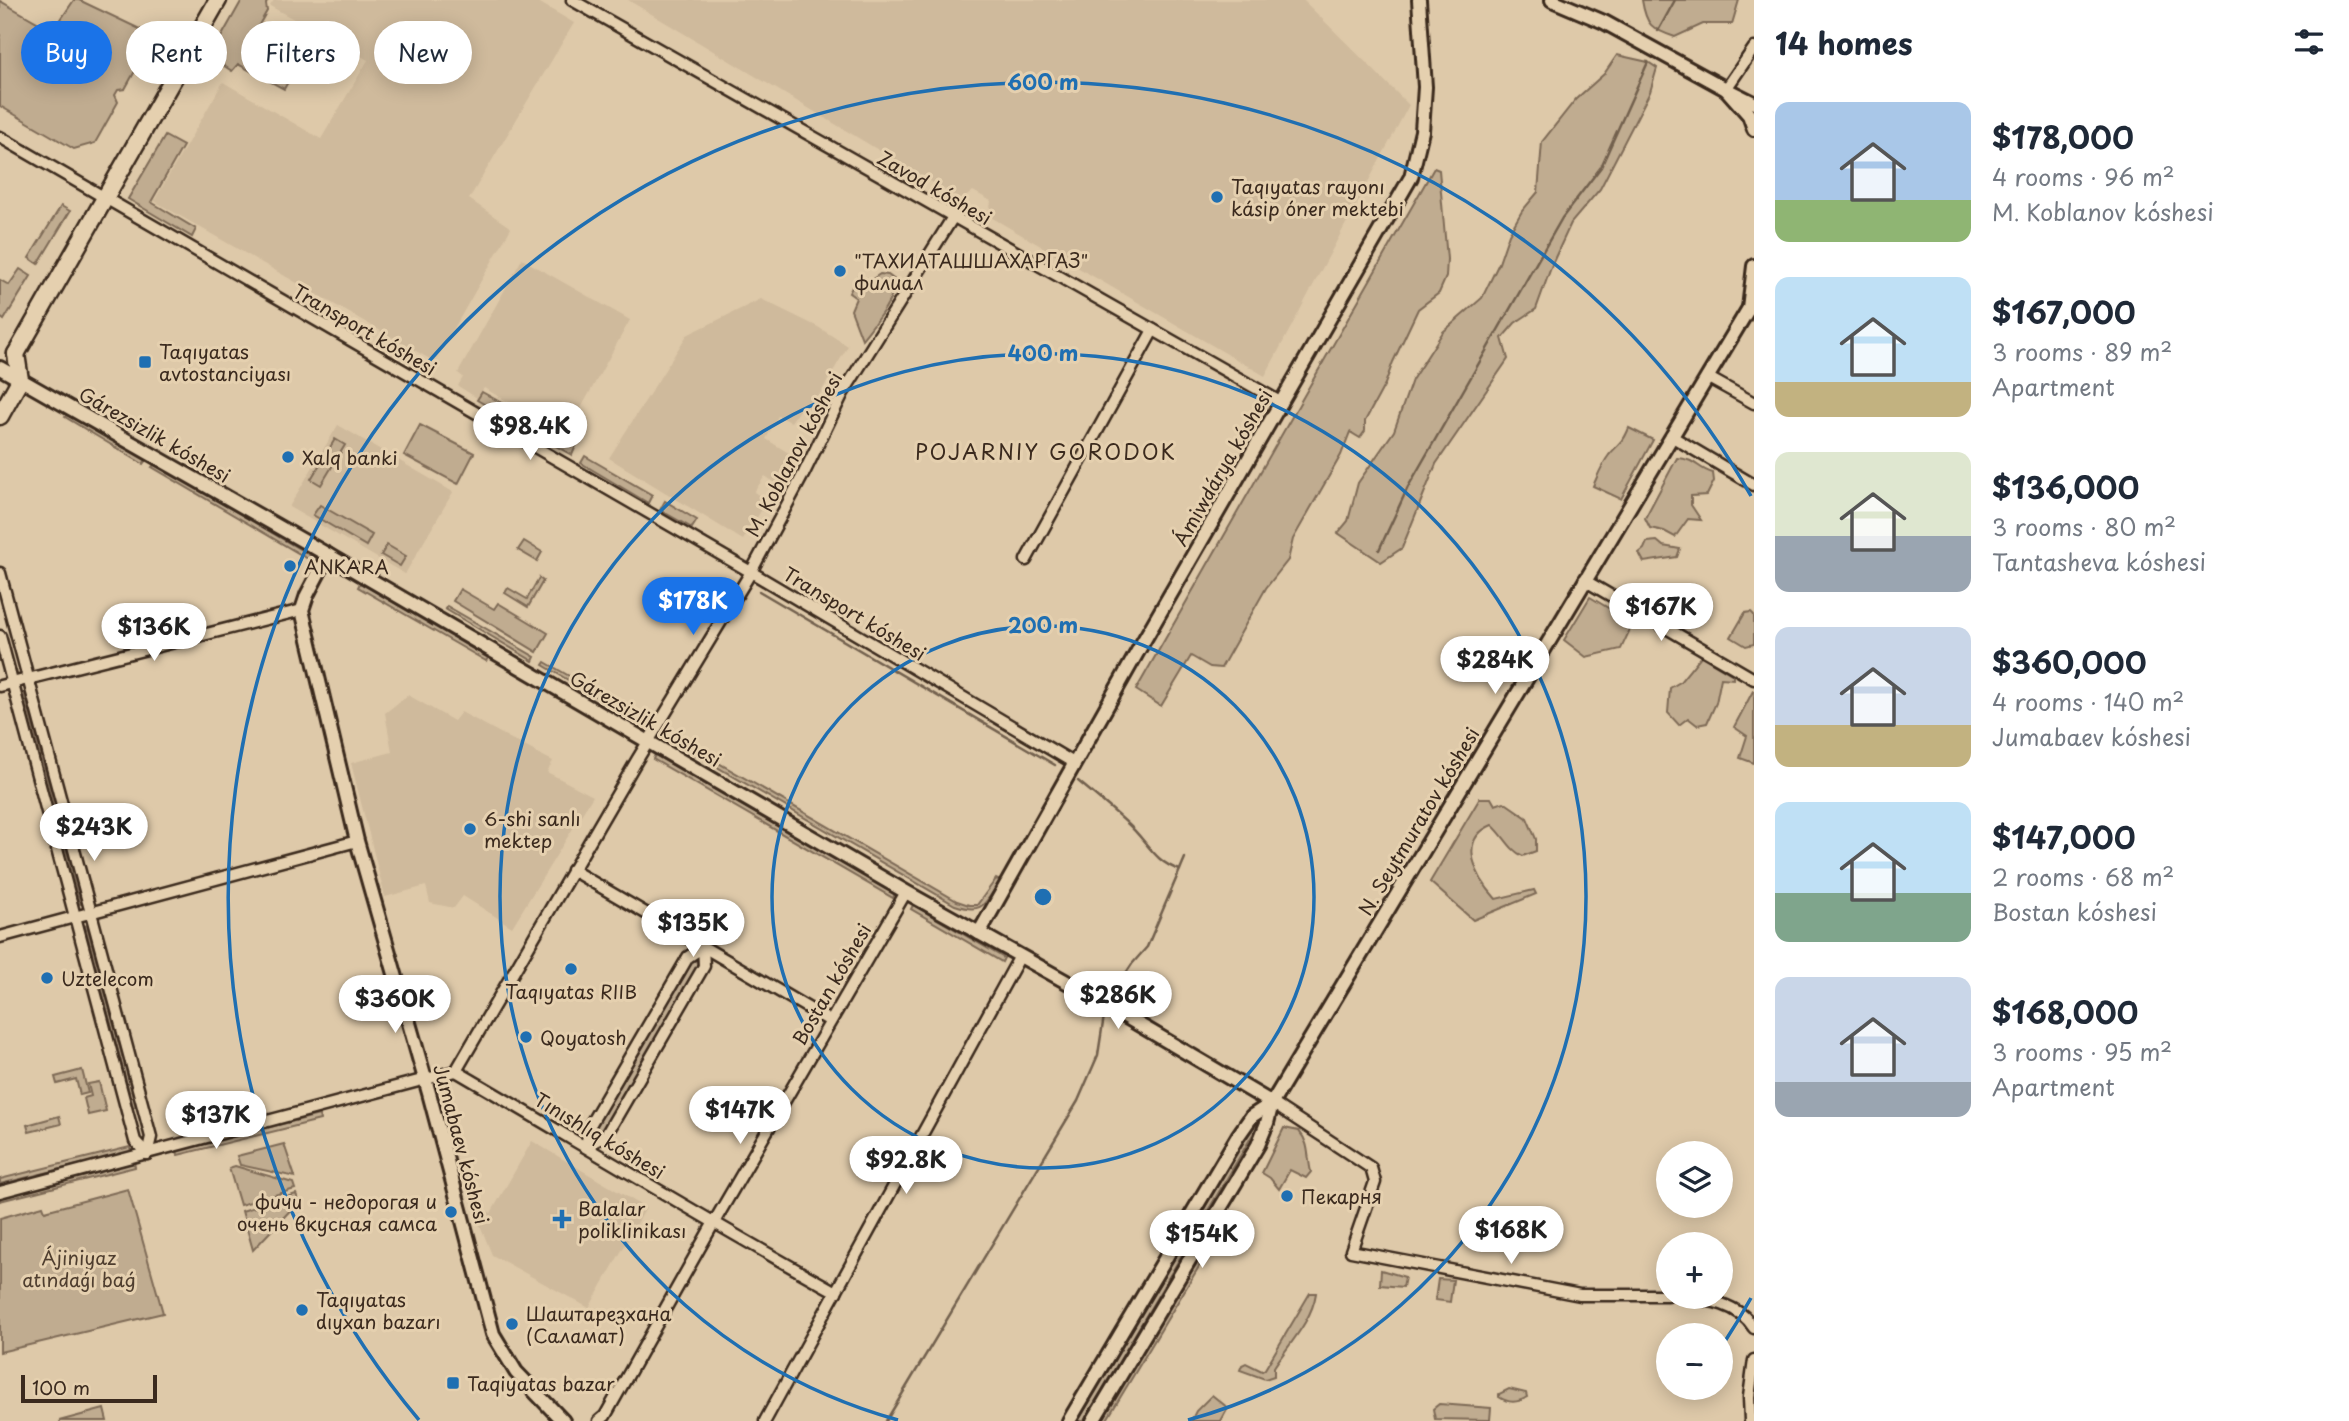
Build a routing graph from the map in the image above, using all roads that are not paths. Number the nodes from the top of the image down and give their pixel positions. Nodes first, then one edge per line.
1 (218, 0) edge
2 (572, 0) edge
3 (1419, 0) edge
4 (1552, 0) edge
5 (1754, 48) edge
6 (1726, 89) junction
7 (1754, 103) edge
8 (1754, 129) edge
9 (0, 137) edge
10 (106, 197) junction
11 (953, 217) junction
12 (1754, 266) edge
13 (1751, 303) edge
14 (1153, 330) junction
15 (16, 354) junction
16 (0, 362) edge
17 (0, 368) edge
18 (1707, 377) junction
19 (20, 380) junction
20 (1282, 403) junction
21 (1754, 403) edge
22 (0, 416) edge
23 (1671, 436) junction
24 (1754, 485) edge
25 (328, 555) junction
26 (1026, 560) dead end
27 (751, 572) junction
28 (0, 573) edge
29 (1584, 580) junction
30 (302, 611) junction
31 (0, 636) edge
32 (29, 679) junction
33 (1754, 679) edge
34 (13, 683) junction
35 (0, 686) edge
36 (648, 741) junction
37 (1074, 762) junction
38 (357, 841) junction
39 (572, 870) junction
40 (906, 892) junction
41 (92, 913) junction
42 (76, 917) junction
43 (979, 933) junction
44 (0, 937) edge
45 (703, 947) junction
46 (1020, 956) junction
47 (830, 1021) junction
48 (456, 1071) junction
49 (425, 1080) junction
50 (1272, 1103) junction
51 (586, 1146) junction
52 (147, 1154) junction
53 (0, 1192) edge
54 (713, 1224) junction
55 (836, 1292) junction
56 (1656, 1295) edge
57 (1733, 1308) edge
58 (1754, 1328) edge
59 (1754, 1360) edge
60 (563, 1421) edge
61 (599, 1421) edge
62 (765, 1421) edge
63 (1069, 1421) edge
64 (1093, 1421) edge
65 (1751, 1421) edge

1 - 10 main road
2 - 11 street, Zavod kóshesi
3 - 20 street, Ámiwdárya kóshesi
4 - 6 street
5 - 6 street
6 - 7 street
6 - 8 street
9 - 10 street, Transport kóshesi
10 - 15 main road
10 - 27 street, Transport kóshesi
11 - 14 street, Zavod kóshesi
11 - 27 street, M. Koblanov kóshesi
12 - 13 street
13 - 18 street, N. Seytmuratov kóshesi
14 - 20 street, Zavod kóshesi
14 - 26 street
15 - 16 main road
15 - 19 main road
17 - 19 street, Gárezsizlik kóshesi
18 - 21 street
18 - 23 street, N. Seytmuratov kóshesi
19 - 22 main road
19 - 25 street, Gárezsizlik kóshesi
20 - 37 street, Ámiwdárya kóshesi
23 - 24 street
23 - 29 street, N. Seytmuratov kóshesi
25 - 30 street
25 - 36 street, Gárezsizlik kóshesi
27 - 36 street, M. Koblanov kóshesi
27 - 37 street, Transport kóshesi
28 - 32 street
29 - 33 street
29 - 50 street, N. Seytmuratov kóshesi
30 - 32 street
30 - 38 street, Jumabaev kóshesi
31 - 34 street
32 - 34 street
32 - 41 street
34 - 35 street
34 - 42 street
36 - 39 street, M. Koblanov kóshesi
36 - 40 street, Gárezsizlik kóshesi
37 - 43 street, Ámiwdárya kóshesi
38 - 41 street
38 - 49 street, Jumabaev kóshesi
39 - 45 street
39 - 48 street, M. Koblanov kóshesi
40 - 43 street, Gárezsizlik kóshesi
40 - 47 street, Bostan kóshesi
41 - 42 street
41 - 52 street
42 - 44 street
42 - 52 street
43 - 46 street, Gárezsizlik kóshesi
45 - 47 street
45 - 51 street
45 - 51 street
46 - 50 street, Gárezsizlik kóshesi
46 - 55 street
47 - 54 street, Bostan kóshesi
48 - 49 street
48 - 51 street, Tınıshlıq kóshesi
49 - 52 street
49 - 60 street, Jumabaev kóshesi
50 - 56 street
50 - 63 street
50 - 64 street
51 - 54 street, Tınıshlıq kóshesi
52 - 53 street
54 - 55 street, Tınıshlıq kóshesi
54 - 61 street, Bostan kóshesi
55 - 62 street
57 - 58 street
59 - 65 street

